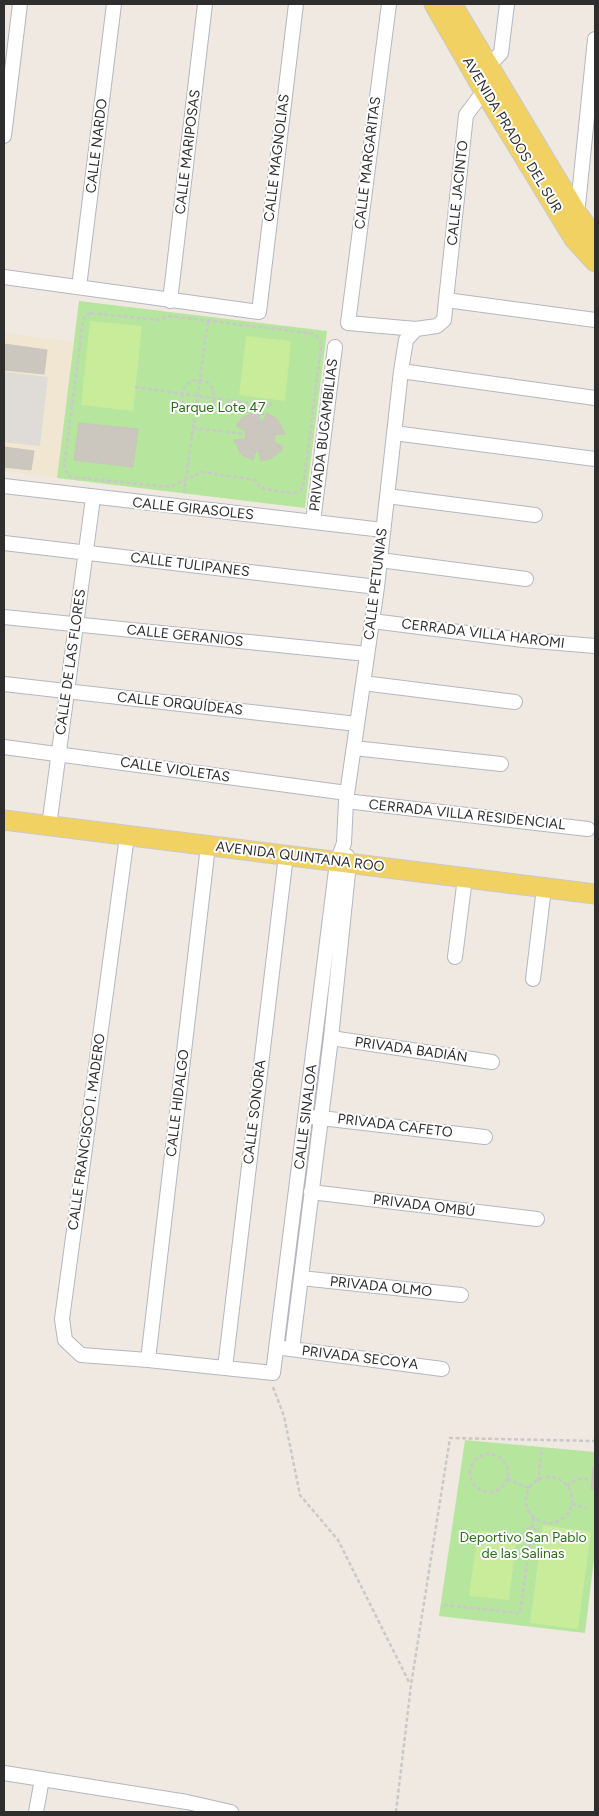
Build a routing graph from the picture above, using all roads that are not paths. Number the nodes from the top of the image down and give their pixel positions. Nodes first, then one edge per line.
1 (20, 4) edge
2 (114, 4) edge
3 (205, 4) edge
4 (296, 4) edge
5 (389, 4) edge
6 (434, 4) edge
7 (452, 4) edge
8 (507, 4) edge
9 (595, 39) edge
10 (488, 66) junction
11 (484, 91) junction
12 (4, 136) edge
13 (577, 213) junction
14 (595, 238) edge
15 (574, 239) junction
16 (595, 262) edge
17 (4, 277) edge
18 (79, 288) junction
19 (446, 300) junction
20 (170, 301) junction
21 (595, 320) edge
22 (416, 329) junction
23 (335, 347) dead end
24 (401, 371) junction
25 (595, 398) edge
26 (394, 433) junction
27 (595, 459) edge
28 (4, 486) edge
29 (387, 496) junction
30 (93, 498) junction
31 (535, 515) dead end
32 (314, 522) junction
33 (383, 530) junction
34 (4, 543) edge
35 (86, 552) junction
36 (380, 560) junction
37 (526, 579) dead end
38 (376, 587) junction
39 (4, 617) edge
40 (372, 621) junction
41 (76, 624) junction
42 (595, 646) edge
43 (367, 654) junction
44 (363, 683) junction
45 (4, 684) edge
46 (67, 692) junction
47 (515, 702) dead end
48 (357, 724) junction
49 (4, 747) edge
50 (354, 748) junction
51 (58, 754) junction
52 (501, 764) dead end
53 (346, 797) junction
54 (4, 820) edge
55 (49, 826) junction
56 (588, 829) dead end
57 (127, 836) junction
58 (208, 846) junction
59 (286, 855) junction
60 (343, 862) junction
61 (465, 878) junction
62 (544, 888) junction
63 (595, 894) edge
64 (455, 956) dead end
65 (533, 979) dead end
66 (331, 1038) junction
67 (492, 1062) dead end
68 (306, 1116) junction
69 (321, 1118) junction
70 (485, 1137) dead end
71 (311, 1192) junction
72 (538, 1219) dead end
73 (301, 1278) junction
74 (461, 1295) dead end
75 (277, 1348) junction
76 (292, 1349) junction
77 (148, 1360) junction
78 (225, 1368) junction
79 (442, 1369) dead end
80 (273, 1373) joint
81 (4, 1773) edge
82 (42, 1779) junction
83 (187, 1807) edge
84 (36, 1812) edge
85 (231, 1812) edge

1 - 12 street
2 - 18 street, CALLE NARDO
3 - 20 street, CALLE MARIPOSAS
4 - 20 street, CALLE MAGNOLIAS
5 - 22 street, CALLE MARGARITAS
6 - 11 main road, AVENIDA PRADOS DEL SUR
7 - 10 main road, AVENIDA PRADOS DEL SUR
8 - 10 street
9 - 13 street
10 - 13 main road, AVENIDA PRADOS DEL SUR
11 - 15 main road, AVENIDA PRADOS DEL SUR
11 - 19 street, CALLE JACINTO
13 - 14 main road, AVENIDA PRADOS DEL SUR
13 - 15 street
15 - 16 main road, AVENIDA PRADOS DEL SUR
17 - 18 street
18 - 20 street
19 - 21 street
19 - 22 street
22 - 24 street, CALLE PETUNIAS
23 - 32 street, PRIVADA BUGAMBILIAS
24 - 25 street
24 - 26 street, CALLE PETUNIAS
26 - 27 street
26 - 29 street, CALLE PETUNIAS
28 - 30 street, CALLE GIRASOLES
29 - 31 street
29 - 33 street, CALLE PETUNIAS
30 - 32 street, CALLE GIRASOLES
30 - 35 street, CALLE DE LAS FLORES
32 - 33 street, CALLE GIRASOLES
33 - 36 street, CALLE PETUNIAS
34 - 35 street, CALLE TULIPANES
35 - 38 street, CALLE TULIPANES
35 - 41 street, CALLE DE LAS FLORES
36 - 37 street
36 - 38 street, CALLE PETUNIAS
38 - 40 street, CALLE PETUNIAS
39 - 41 street, CALLE GERANIOS
40 - 42 street, CERRADA VILLA HAROMI
40 - 43 street, CALLE PETUNIAS
41 - 43 street, CALLE GERANIOS
41 - 46 street, CALLE DE LAS FLORES
43 - 44 street, CALLE PETUNIAS
44 - 47 street
44 - 48 street, CALLE PETUNIAS
45 - 46 street, CALLE ORQUÍDEAS
46 - 48 street, CALLE ORQUÍDEAS
46 - 51 street, CALLE DE LAS FLORES
48 - 50 street, CALLE PETUNIAS
49 - 51 street, CALLE VIOLETAS
50 - 52 street
50 - 53 street, CALLE PETUNIAS
51 - 53 street, CALLE VIOLETAS
51 - 55 street, CALLE DE LAS FLORES
53 - 56 street, CERRADA VILLA RESIDENCIAL
53 - 60 street, CALLE PETUNIAS
54 - 55 main road, AVENIDA QUINTANA ROO
55 - 57 main road, AVENIDA QUINTANA ROO
57 - 58 main road, AVENIDA QUINTANA ROO
57 - 77 street, CALLE FRANCISCO I. MADERO
58 - 59 main road, AVENIDA QUINTANA ROO
58 - 77 street, CALLE HIDALGO
59 - 60 main road, AVENIDA QUINTANA ROO
59 - 78 street, CALLE SONORA
60 - 61 main road, AVENIDA QUINTANA ROO
60 - 66 street, CALLE SINALOA
60 - 68 street, CALLE SINALOA
61 - 62 main road, AVENIDA QUINTANA ROO
61 - 64 street
62 - 63 main road, AVENIDA QUINTANA ROO
62 - 65 street
66 - 67 street, PRIVADA BADIÁN
66 - 69 street, CALLE SINALOA
68 - 69 street, PRIVADA CAFETO
68 - 75 street, CALLE SINALOA
69 - 70 street, PRIVADA CAFETO
69 - 71 street, CALLE SINALOA
71 - 72 street, PRIVADA OMBÚ
71 - 73 street, CALLE SINALOA
73 - 74 street, PRIVADA OLMO
73 - 76 street, CALLE SINALOA
75 - 76 street, PRIVADA SECOYA
75 - 80 street, CALLE SINALOA
76 - 79 street, PRIVADA SECOYA
77 - 78 street, CALLE FRANCISCO I. MADERO
78 - 80 street, CALLE FRANCISCO I. MADERO
81 - 82 street
82 - 83 street
82 - 84 street
83 - 85 street

